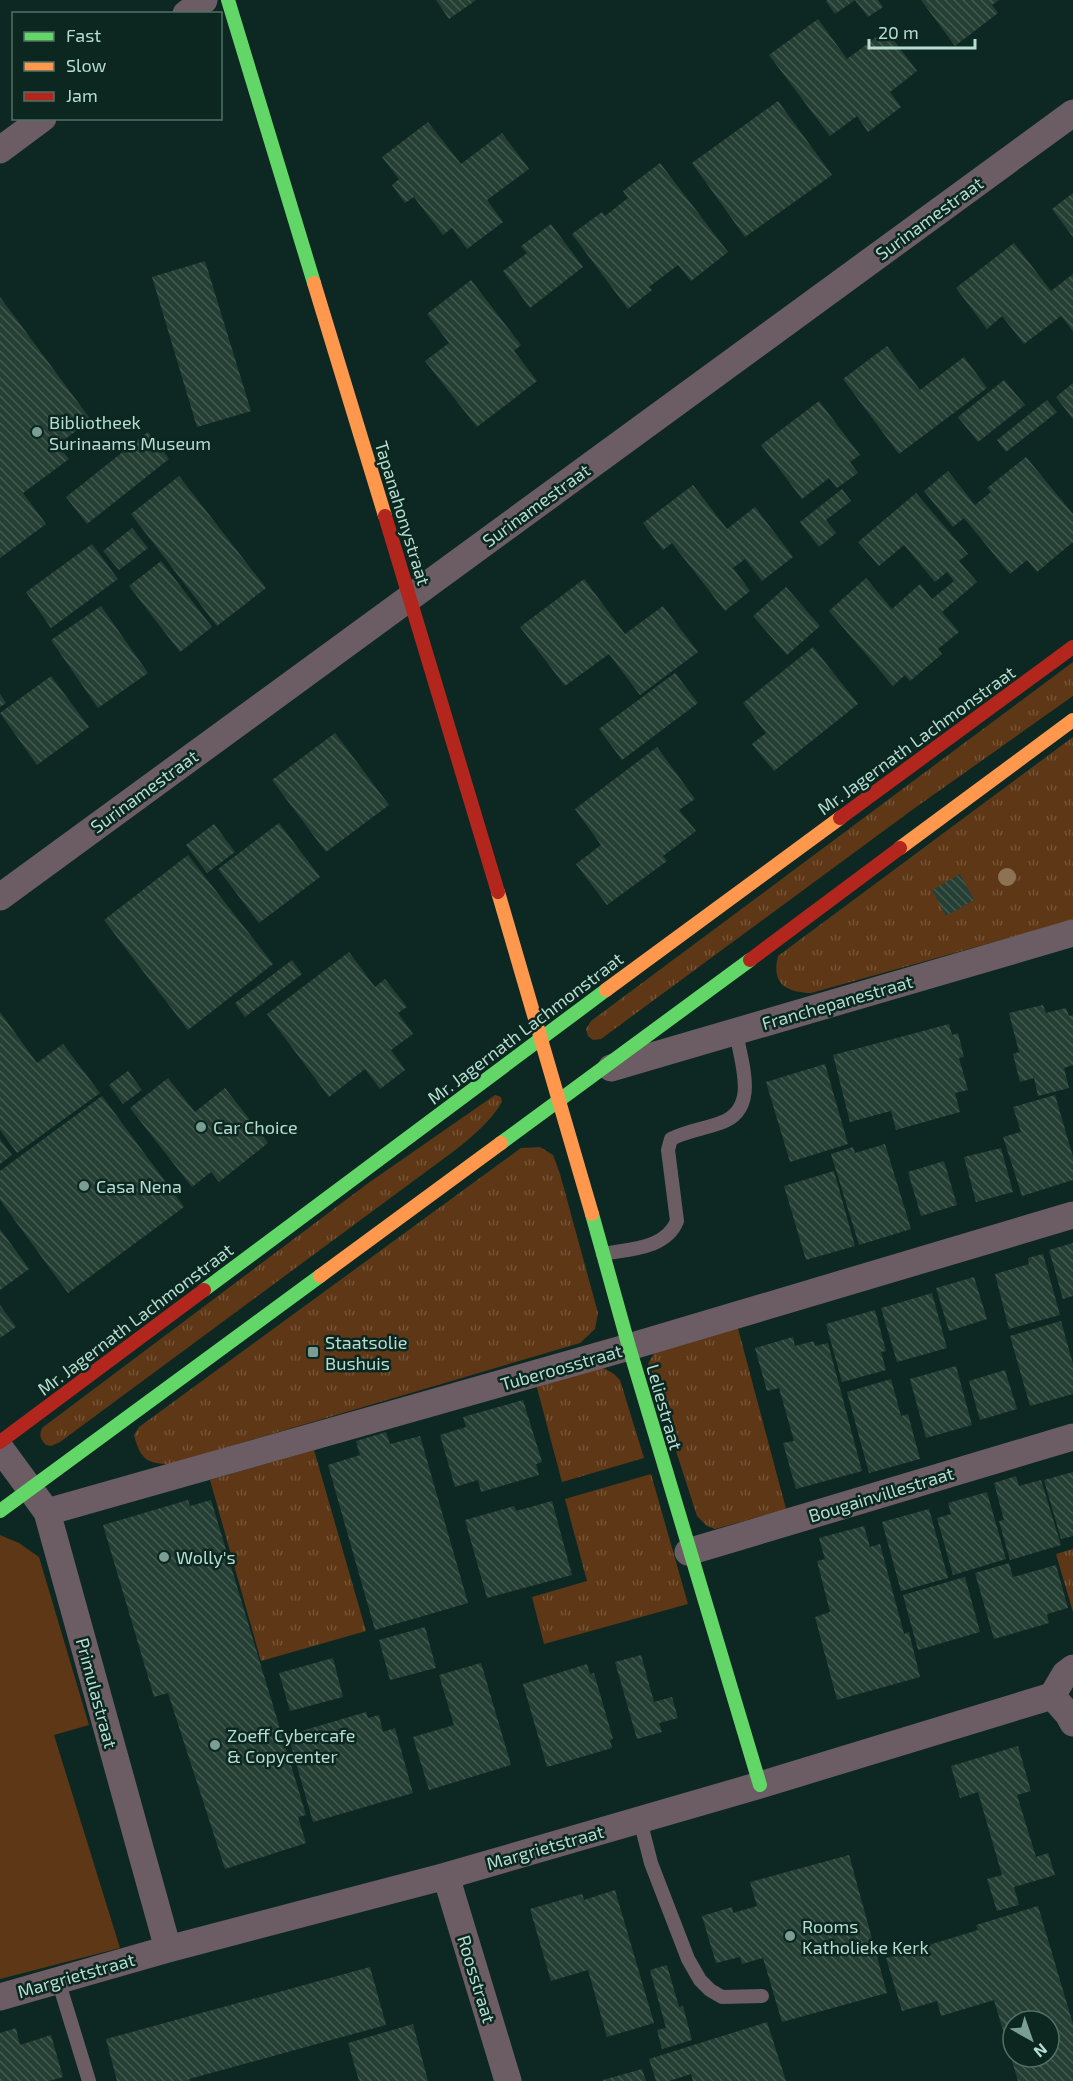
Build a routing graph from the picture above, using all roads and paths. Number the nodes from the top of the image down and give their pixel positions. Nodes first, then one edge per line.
1 (204, 0) edge
2 (228, 0) edge
3 (189, 12) edge
4 (1073, 113) edge
5 (40, 120) edge
6 (0, 150) edge
7 (410, 597) junction
8 (1073, 647) edge
9 (1073, 720) edge
10 (0, 897) edge
11 (1073, 933) edge
12 (736, 1032) junction
13 (542, 1037) junction
14 (601, 1071) junction
15 (559, 1100) junction
16 (1073, 1215) edge
17 (603, 1254) junction
18 (629, 1347) junction
19 (1073, 1437) edge
20 (0, 1442) edge
21 (0, 1448) edge
22 (30, 1490) junction
23 (0, 1510) edge
24 (47, 1512) junction
25 (688, 1552) junction
26 (1073, 1668) edge
27 (1052, 1696) junction
28 (1073, 1724) edge
29 (760, 1785) junction
30 (640, 1820) junction
31 (446, 1876) junction
32 (168, 1949) junction
33 (58, 1980) junction
34 (762, 1996) dead end
35 (0, 1997) edge
36 (89, 2081) edge
37 (508, 2081) edge

1 - 3 street
2 - 7 main road, Tapanahonystraat
4 - 7 street, Surinamestraat
5 - 6 street
7 - 10 street, Surinamestraat
7 - 13 main road, Tapanahonystraat
8 - 13 main road, Mr. Jagernath Lachmonstraat
9 - 14 main road
11 - 12 street, Franchepanestraat
12 - 14 street, Franchepanestraat
12 - 17 lane
13 - 15 main road, Leliestraat
13 - 20 main road, Mr. Jagernath Lachmonstraat
14 - 15 main road
15 - 17 main road, Leliestraat
15 - 22 main road
16 - 18 street, Tuberoosstraat
17 - 18 main road, Leliestraat
18 - 24 street, Tuberoosstraat
18 - 25 main road, Leliestraat
19 - 25 street, Bougainvillestraat
21 - 22 street, Primulastraat
22 - 23 main road
22 - 24 street, Primulastraat
24 - 32 street, Primulastraat
25 - 29 main road, Leliestraat
26 - 27 street
27 - 28 street
27 - 29 street, Margrietstraat
29 - 30 street, Margrietstraat
30 - 31 street, Margrietstraat
30 - 34 lane
31 - 32 street, Margrietstraat
31 - 37 street, Roosstraat
32 - 33 street, Margrietstraat
33 - 35 street, Margrietstraat
33 - 36 lane

